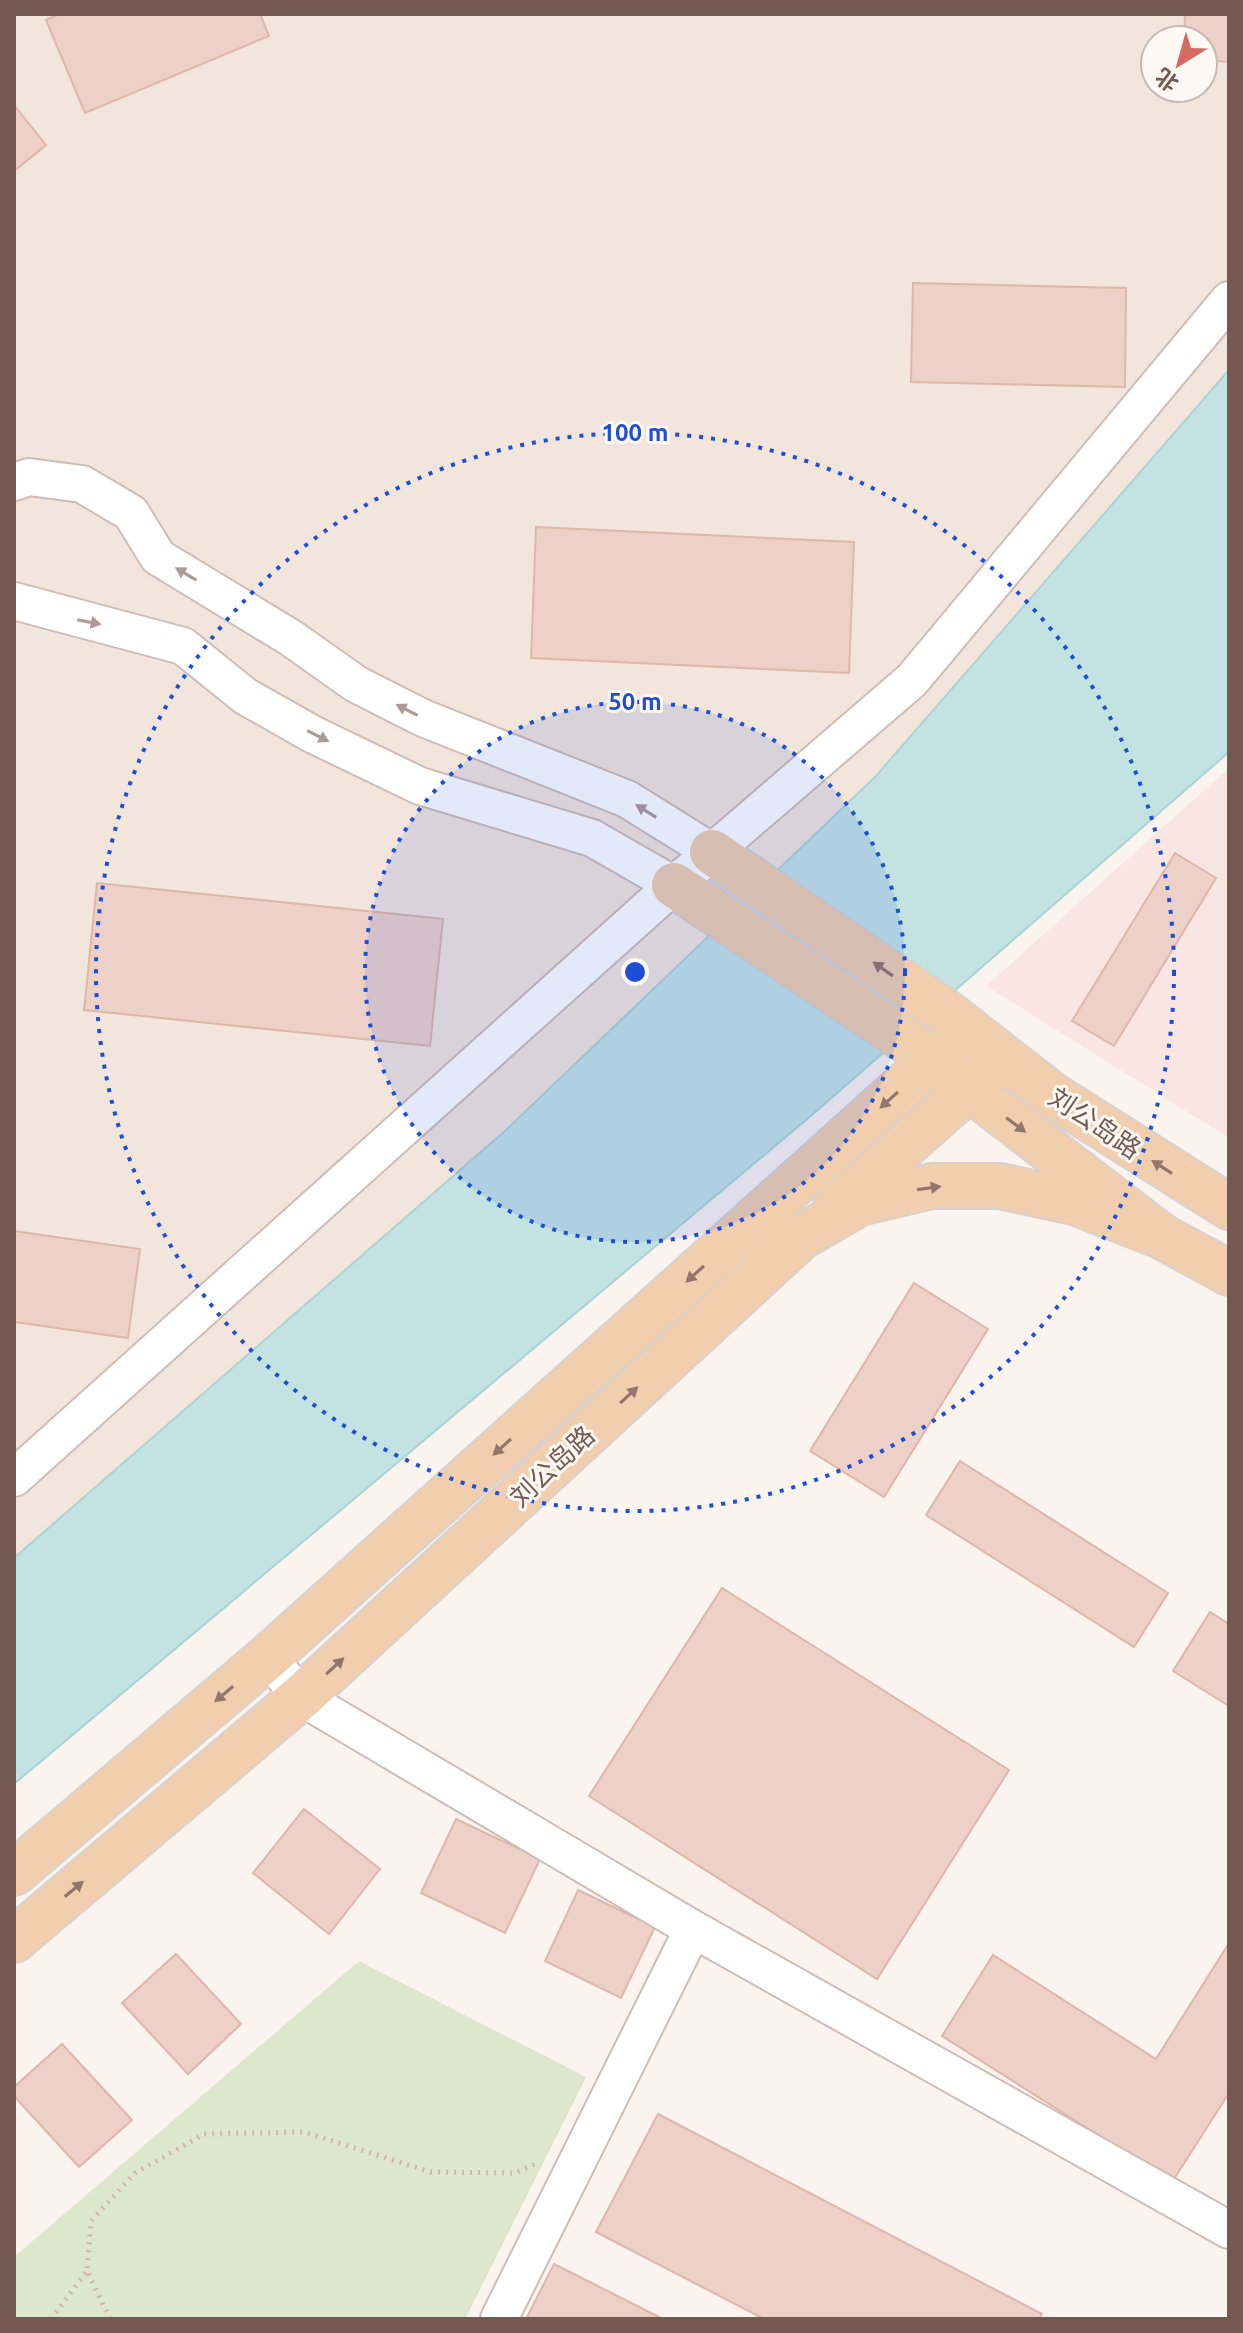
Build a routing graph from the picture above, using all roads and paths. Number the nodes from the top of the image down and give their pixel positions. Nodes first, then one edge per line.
1 (1229, 300) edge
2 (14, 482) edge
3 (14, 601) edge
4 (712, 852) junction
5 (674, 885) junction
6 (957, 1021) junction
7 (921, 1052) junction
8 (1004, 1057) junction
9 (969, 1089) junction
10 (1229, 1207) edge
11 (1161, 1236) junction
12 (801, 1237) junction
13 (1229, 1273) edge
14 (14, 1478) edge
15 (268, 1657) junction
16 (301, 1697) junction
17 (14, 1873) edge
18 (693, 1929) junction
19 (14, 1940) edge
20 (545, 2159) dead end
21 (1229, 2230) edge
22 (87, 2271) junction
23 (51, 2319) edge
24 (110, 2319) edge
25 (499, 2319) edge

1 - 4 street
4 -> 2 street
3 -> 5 street
4 - 5 street
6 -> 4 main road
5 - 7 main road
5 - 14 street
6 - 7 main road, 刘公岛路
6 - 8 main road, 刘公岛路
7 - 9 main road, 刘公岛路
7 -> 15 main road, 刘公岛路
8 - 9 main road
10 -> 8 main road, 刘公岛路
9 -> 11 main road, 刘公岛路
9 - 12 main road
12 -> 11 main road, 刘公岛路
11 - 13 main road, 刘公岛路
16 -> 12 main road, 刘公岛路
15 - 16 street
15 -> 17 main road, 刘公岛路
16 - 18 street
19 -> 16 main road, 刘公岛路
18 - 21 street
18 - 25 street
20 - 22 path
22 - 23 path
22 - 24 path

